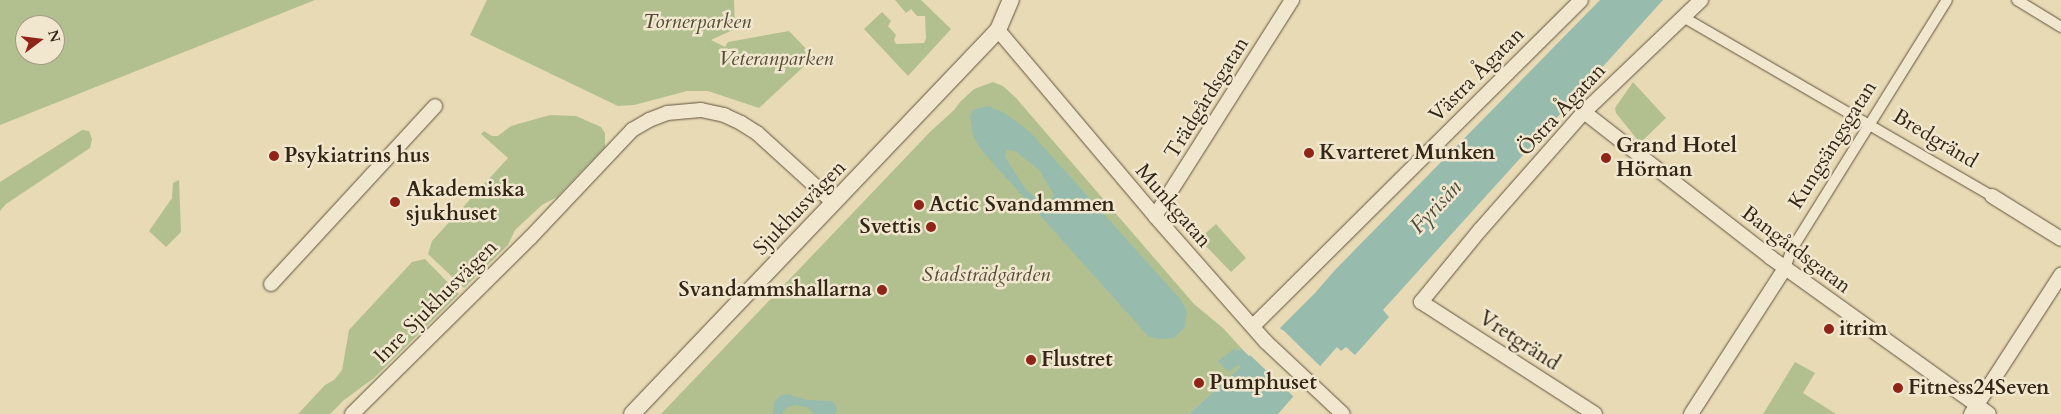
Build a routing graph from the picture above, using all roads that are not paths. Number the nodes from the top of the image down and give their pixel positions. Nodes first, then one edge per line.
1 (1011, 0) edge
2 (1292, 0) edge
3 (1581, 0) edge
4 (1701, 0) edge
5 (1948, 0) edge
6 (2017, 0) edge
7 (1683, 17) junction
8 (2061, 27) edge
9 (998, 30) junction
10 (435, 106) dead end
11 (1584, 112) junction
12 (1869, 124) junction
13 (1992, 196) joint
14 (834, 202) junction
15 (1155, 216) junction
16 (2061, 239) edge
17 (1785, 268) junction
18 (2061, 275) edge
19 (271, 284) dead end
20 (1421, 302) joint
21 (1253, 326) junction
22 (1974, 410) edge
23 (352, 414) edge
24 (632, 414) edge
25 (1344, 414) edge
26 (1595, 414) edge
27 (1691, 414) edge
28 (1989, 414) edge

1 - 9 street
2 - 15 street, Trädgårdsgatan
3 - 21 street, Västra Ågatan
4 - 7 street, Östra Ågatan
5 - 12 street, Kungsängsgatan
6 - 8 street
7 - 11 street, Östra Ågatan
7 - 12 street, Bredgränd
9 - 14 street, Sjukhusvägen
9 - 15 street, Munkgatan
10 - 19 street
11 - 17 street, Bangårdsgatan
11 - 20 street, Östra Ågatan
12 - 13 street, Bredgränd
12 - 17 street, Kungsängsgatan
13 - 16 street, Bredgränd
14 - 23 street, Inre Sjukhusvägen
14 - 24 street, Sjukhusvägen
15 - 21 street, Munkgatan
17 - 22 street, Bangårdsgatan
17 - 27 street, Kungsängsgatan
18 - 22 street
20 - 26 street, Vretgränd
21 - 25 street, Munkgatan
22 - 28 street, Bangårdsgatan

